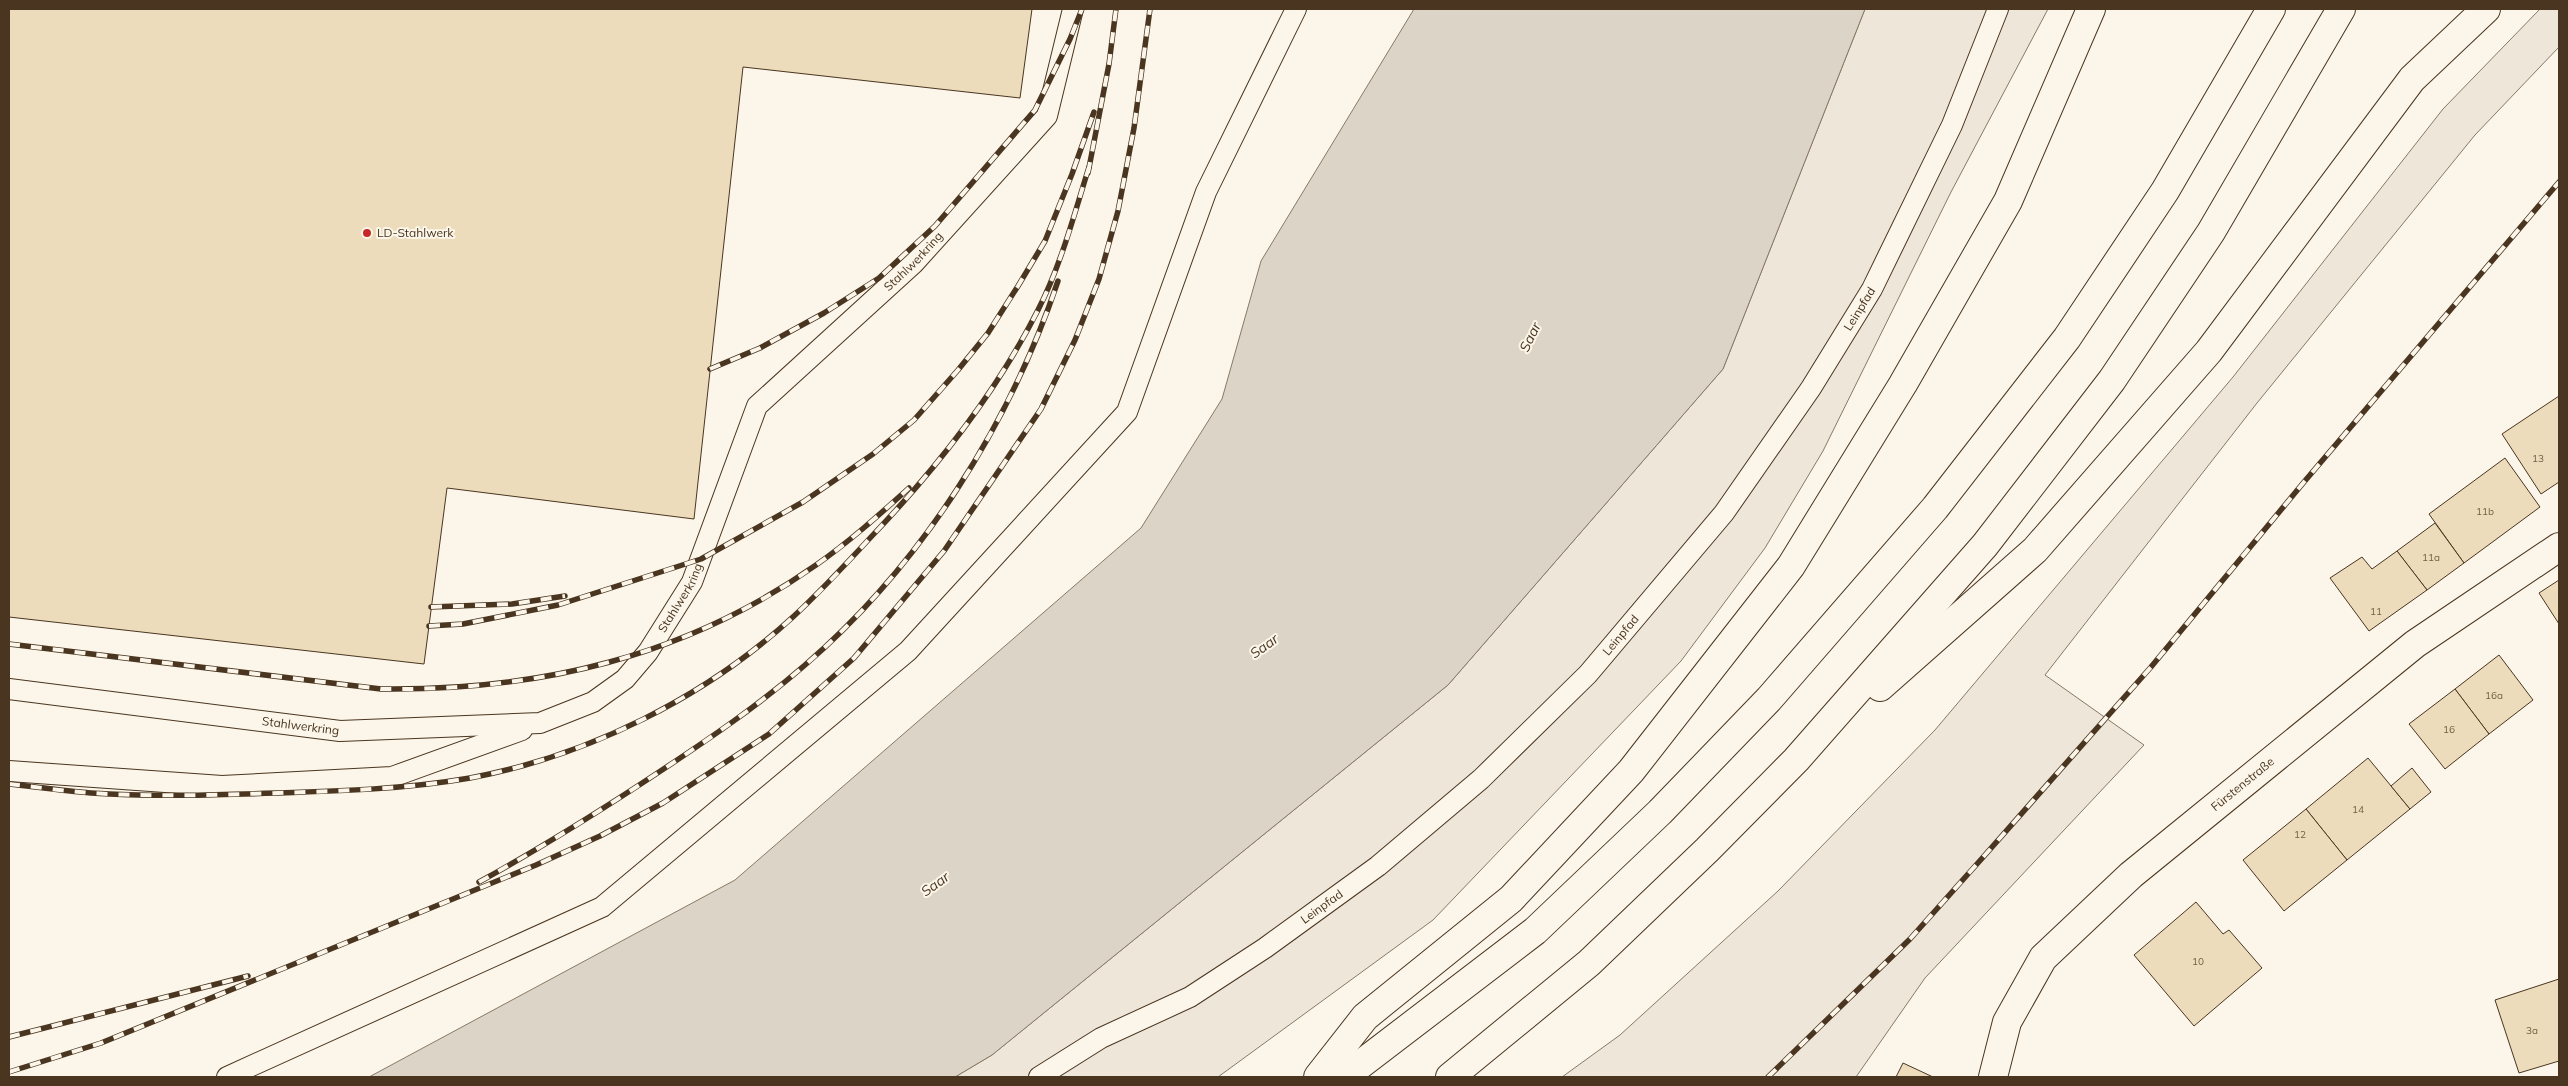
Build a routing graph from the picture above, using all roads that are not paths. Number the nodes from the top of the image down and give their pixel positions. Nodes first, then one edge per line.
1 (1072, 9) edge
2 (1296, 9) edge
3 (1998, 9) edge
4 (2091, 9) edge
5 (2271, 9) edge
6 (2341, 9) edge
7 (2486, 9) edge
8 (2559, 547) edge
9 (9, 689) edge
10 (540, 723) junction
11 (1796, 760) junction
12 (9, 771) edge
13 (227, 1077) edge
14 (1039, 1077) edge
15 (1318, 1077) edge
16 (1344, 1077) edge
17 (1450, 1077) edge
18 (1993, 1077) edge

1 - 10 lane, Stahlwerkring
2 - 13 lane
3 - 14 lane, Leinpfad
4 - 15 main road
5 - 16 main road
6 - 11 main road
7 - 11 main road
8 - 18 main road, Fürstenstraße
9 - 10 lane, Stahlwerkring
10 - 12 lane
11 - 17 main road

